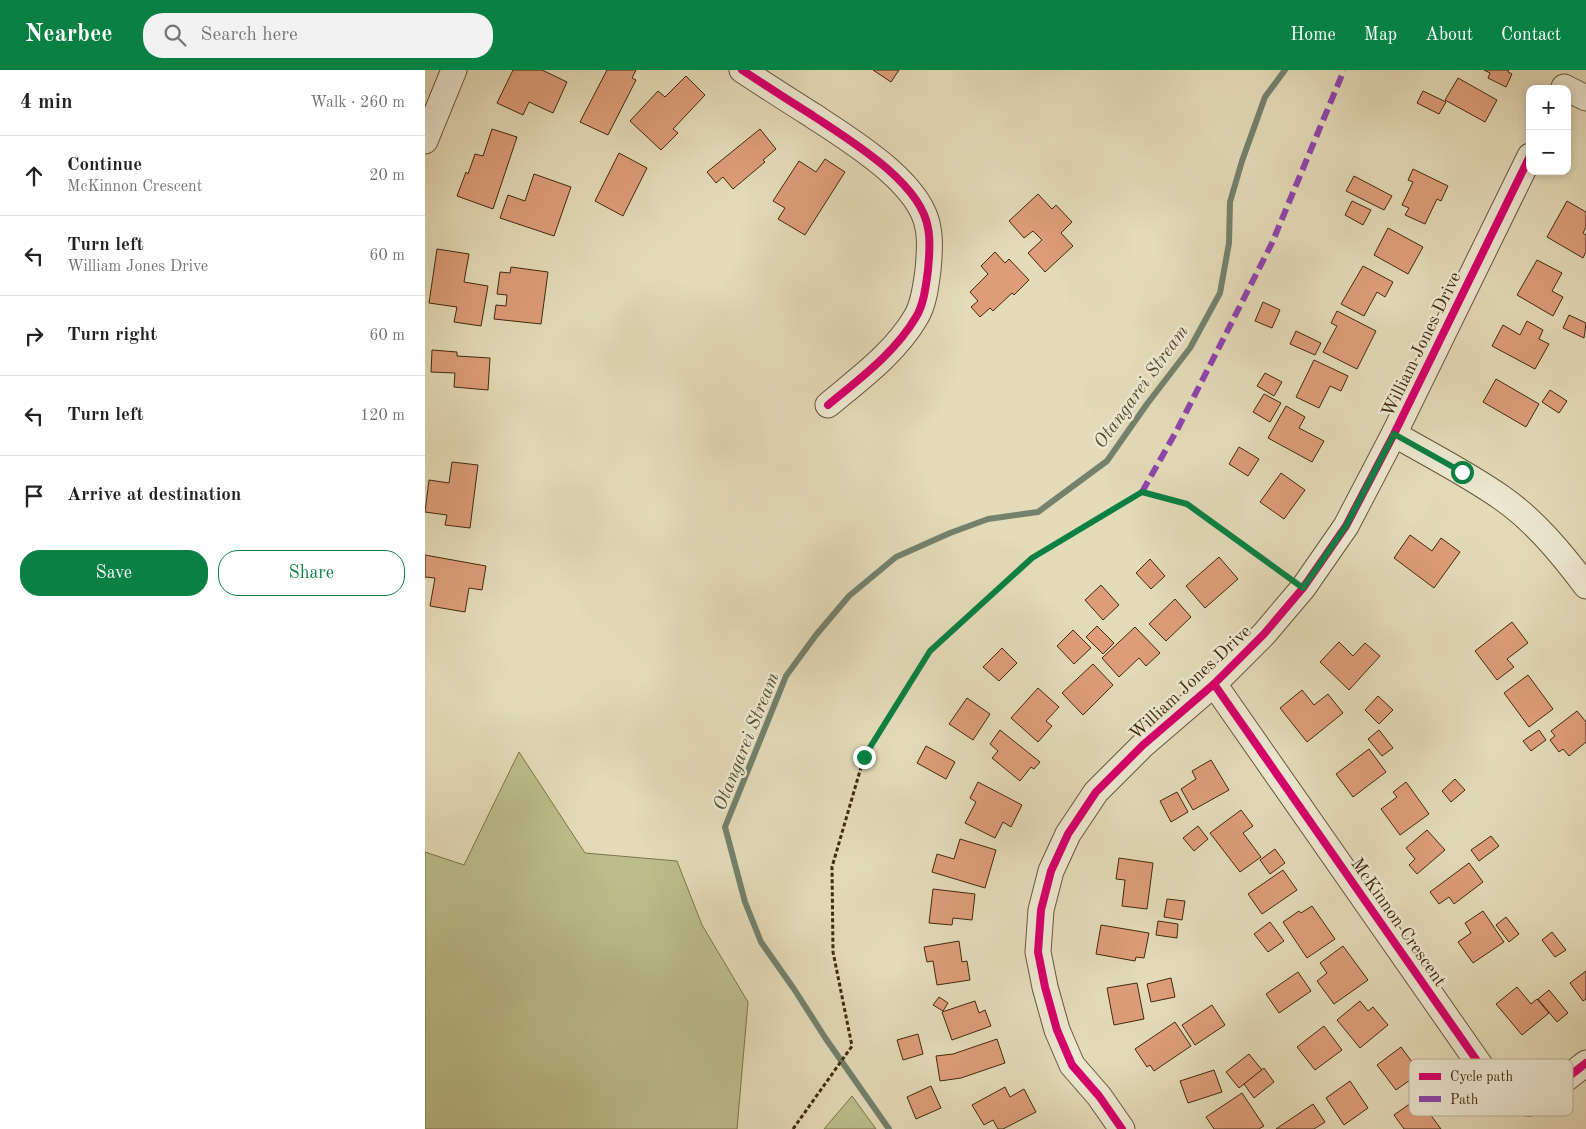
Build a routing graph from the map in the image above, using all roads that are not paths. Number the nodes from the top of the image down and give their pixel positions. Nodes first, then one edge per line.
1 (453, 70) edge
2 (742, 70) edge
3 (1567, 82) edge
4 (1586, 98) edge
5 (425, 142) edge
6 (1526, 164) edge
7 (828, 405) dead end
8 (1394, 434) junction
9 (1586, 586) edge
10 (1215, 684) junction
11 (1475, 1059) edge
12 (1586, 1064) edge
13 (1573, 1073) edge
14 (1122, 1129) edge

1 - 5 street
2 - 7 street
3 - 4 street
6 - 8 street, William Jones Drive
8 - 9 street
8 - 10 street, William Jones Drive
10 - 11 street, McKinnon Crescent
10 - 14 street, William Jones Drive
12 - 13 street, McKinnon Crescent

